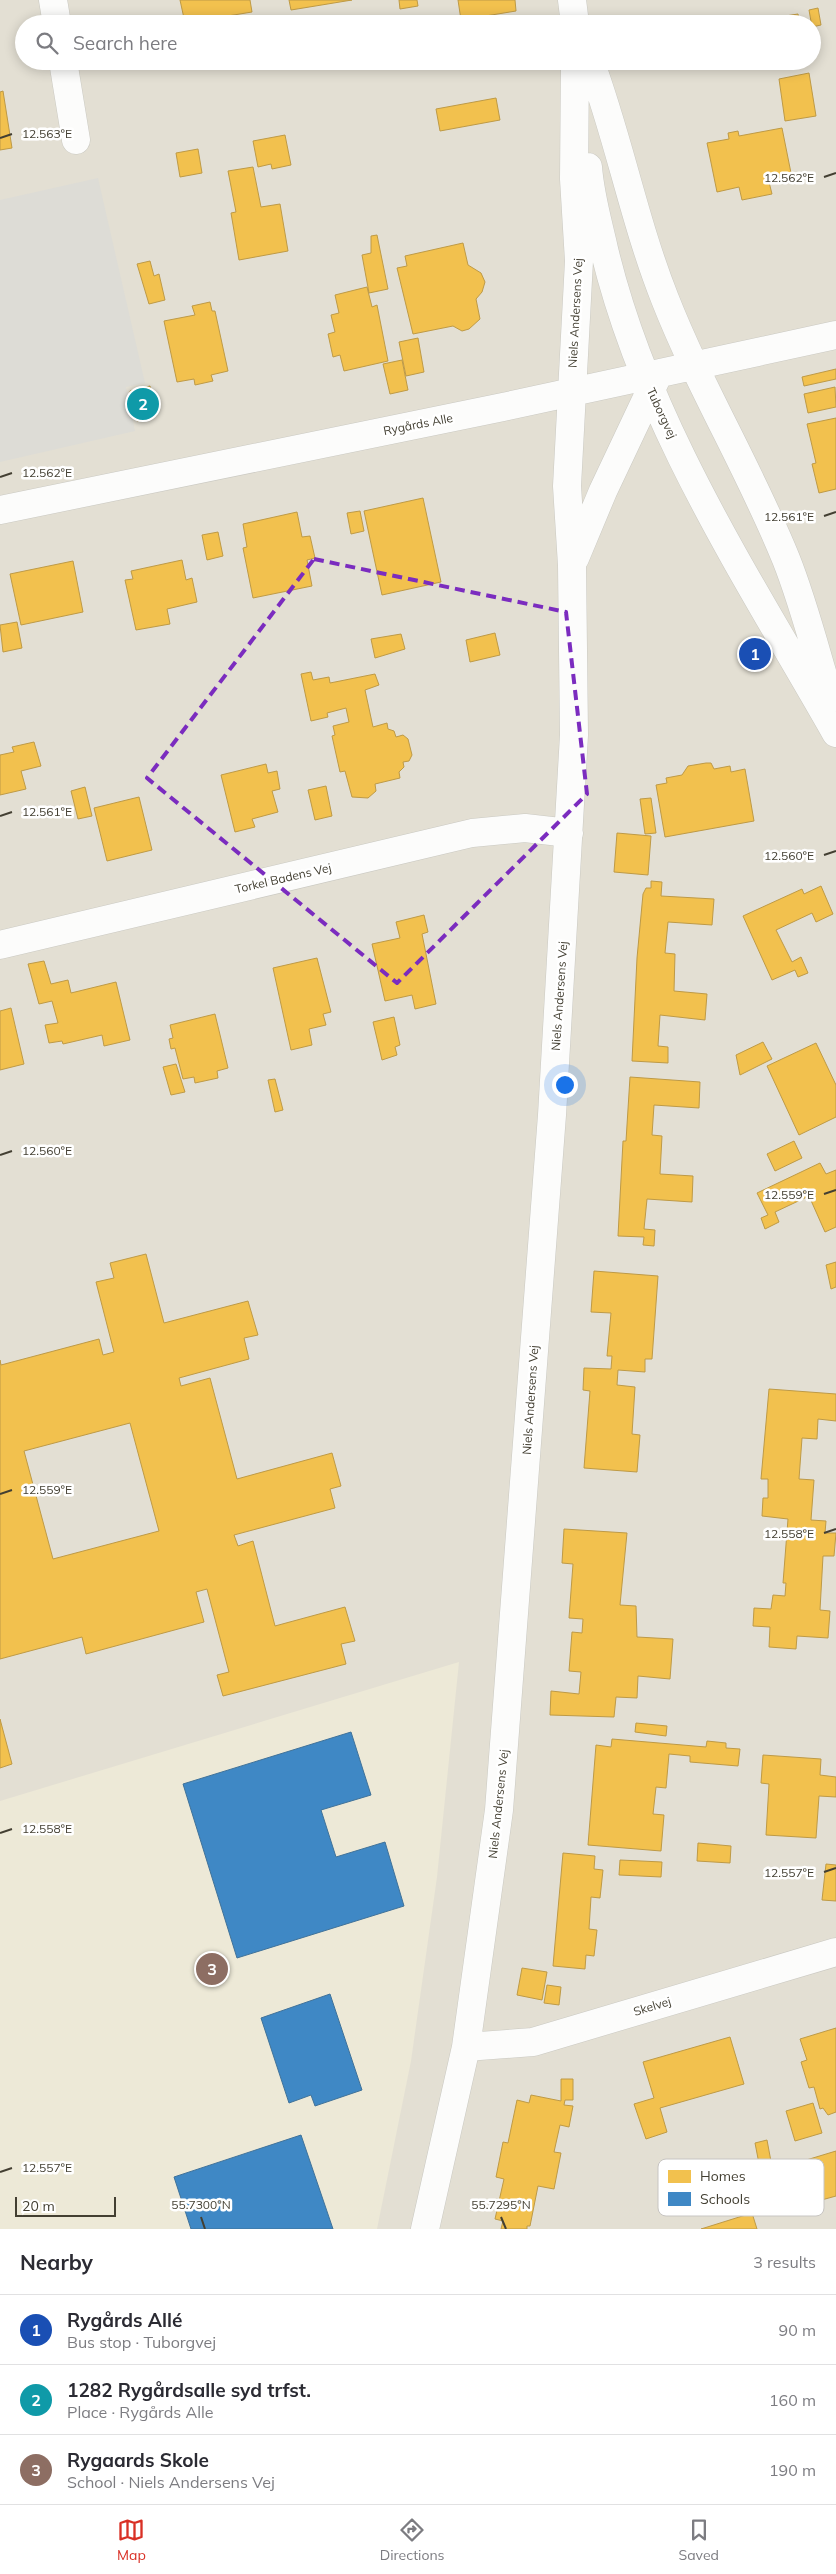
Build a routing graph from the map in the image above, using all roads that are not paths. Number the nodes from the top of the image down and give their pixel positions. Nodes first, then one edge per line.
1 (53, 0) edge
2 (56, 15) edge
3 (64, 70) edge
4 (575, 70) edge
5 (580, 70) edge
6 (593, 70) edge
7 (76, 140) dead end
8 (669, 307) junction
9 (836, 335) edge
10 (694, 366) junction
11 (652, 380) junction
12 (571, 393) junction
13 (0, 510) edge
14 (572, 565) junction
15 (836, 718) edge
16 (836, 734) edge
17 (569, 833) junction
18 (0, 945) edge
19 (836, 1952) edge
20 (466, 2046) junction
21 (425, 2229) edge

1 - 2 street
3 - 7 street
4 - 12 street, Niels Andersens Vej
5 - 11 street, Tuborgvej
6 - 8 street
8 - 10 street
8 - 11 street, Niels Andersens Vej
9 - 10 street, Rygårds Alle
10 - 11 street, Rygårds Alle
10 - 15 street
11 - 12 street, Rygårds Alle
11 - 14 street, Niels Andersens Vej
11 - 16 street, Tuborgvej
12 - 13 street, Rygårds Alle
12 - 14 street, Niels Andersens Vej
14 - 17 street, Niels Andersens Vej
17 - 18 street, Torkel Badens Vej
17 - 20 street, Niels Andersens Vej
19 - 20 street, Skelvej
20 - 21 street, Niels Andersens Vej

